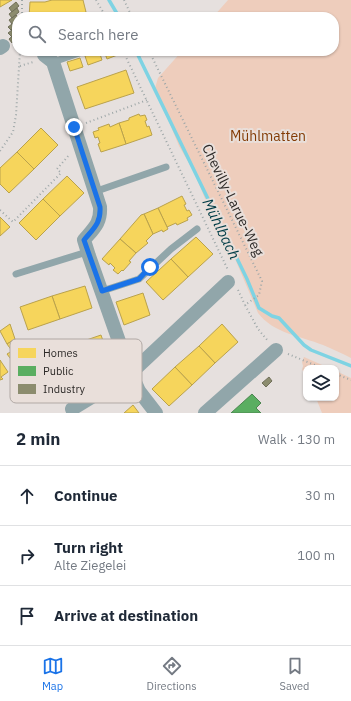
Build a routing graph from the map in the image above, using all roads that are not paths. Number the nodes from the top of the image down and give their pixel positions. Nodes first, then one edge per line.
1 (62, 56) edge
2 (48, 59) joint
3 (166, 167) dead end
4 (94, 192) junction
5 (198, 229) dead end
6 (88, 252) junction
7 (16, 274) dead end
8 (231, 280) road end
9 (102, 291) junction
10 (119, 339) edge
11 (276, 350) road end
12 (142, 363) edge
13 (142, 395) edge
14 (82, 403) edge
15 (72, 409) dead end
16 (156, 413) edge
17 (205, 413) edge

1 - 2 lane
2 - 4 street
3 - 4 lane
4 - 6 street
5 - 9 lane
6 - 7 lane
6 - 9 street
8 - 12 street
9 - 10 street
11 - 17 street
13 - 16 street
14 - 15 street

